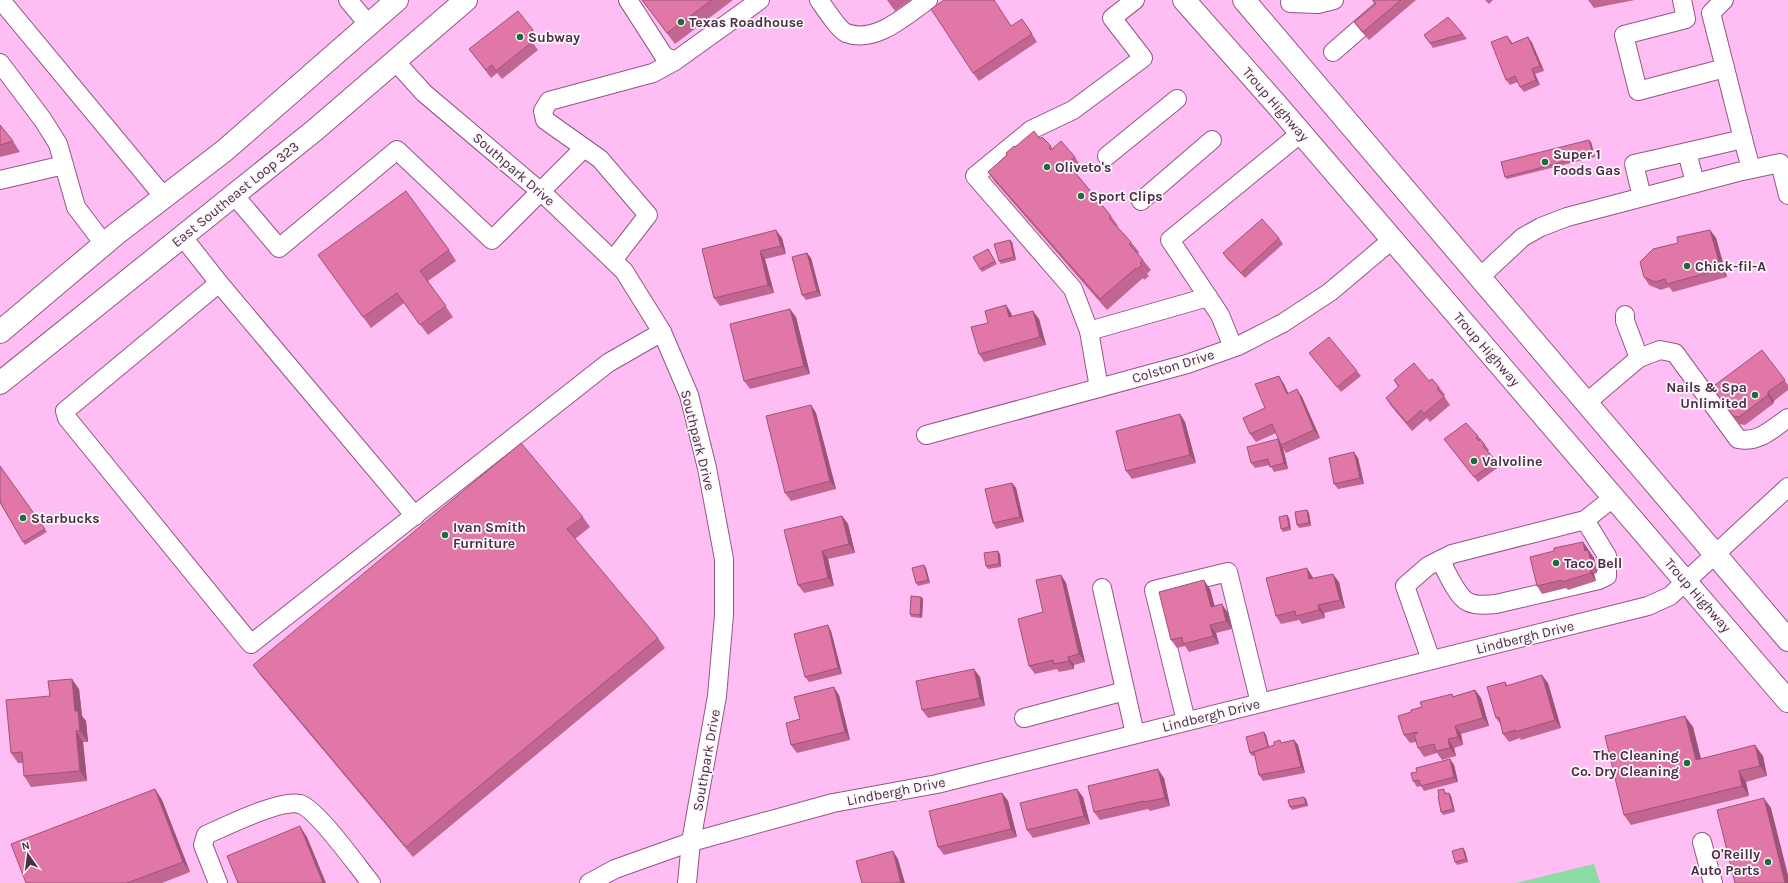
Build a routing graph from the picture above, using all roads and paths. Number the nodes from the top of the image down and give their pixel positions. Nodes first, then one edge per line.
1 (348, 0) edge
2 (397, 0) edge
3 (466, 0) edge
4 (628, 0) edge
5 (760, 0) edge
6 (819, 0) edge
7 (928, 0) edge
8 (1134, 0) edge
9 (1184, 0) edge
10 (1244, 0) edge
11 (1334, 0) edge
12 (1393, 0) edge
13 (1682, 0) edge
14 (1724, 0) edge
15 (1290, 3) dead end
16 (5, 4) edge
17 (1711, 13) junction
18 (1686, 18) junction
19 (368, 24) junction
20 (1333, 52) dead end
21 (395, 61) junction
22 (675, 61) junction
23 (0, 63) edge
24 (1725, 68) junction
25 (1177, 99) dead end
26 (1301, 133) junction
27 (1743, 139) junction
28 (1212, 140) dead end
29 (584, 148) junction
30 (1687, 152) junction
31 (1107, 156) dead end
32 (1784, 162) edge
33 (64, 165) junction
34 (1751, 169) junction
35 (0, 180) edge
36 (1695, 183) junction
37 (540, 192) junction
38 (234, 195) junction
39 (1788, 195) edge
40 (164, 197) junction
41 (1642, 197) junction
42 (1140, 201) dead end
43 (182, 236) junction
44 (1393, 239) junction
45 (104, 244) junction
46 (613, 260) junction
47 (1479, 278) junction
48 (219, 283) junction
49 (1208, 297) junction
50 (1625, 315) dead end
51 (1089, 331) junction
52 (0, 332) edge
53 (662, 332) junction
54 (1233, 348) junction
55 (1639, 358) junction
56 (0, 383) edge
57 (1099, 388) junction
58 (1586, 403) junction
59 (1788, 418) edge
60 (926, 435) dead end
61 (1788, 487) edge
62 (1614, 497) junction
63 (416, 516) junction
64 (1585, 520) junction
65 (1715, 555) junction
66 (1440, 560) junction
67 (1686, 582) junction
68 (1102, 588) dead end
69 (1788, 640) edge
70 (1431, 660) junction
71 (1126, 691) junction
72 (1788, 701) edge
73 (1260, 703) junction
74 (1024, 718) dead end
75 (1186, 721) junction
76 (1136, 734) junction
77 (691, 842) junction
78 (1702, 842) dead end
79 (218, 883) edge
80 (371, 883) edge
81 (589, 883) edge
82 (686, 883) edge
83 (1713, 883) edge

1 - 19 street
2 - 19 highway
3 - 21 highway, East Southeast Loop 323
4 - 22 street
5 - 22 street
6 - 7 street
8 - 51 street
9 - 26 highway, Troup Highway
10 - 47 highway
11 - 15 street
12 - 20 street
13 - 18 street
14 - 17 street
16 - 40 street
17 - 18 street
17 - 24 street
18 - 24 street
19 - 40 highway
21 - 37 street, Southpark Drive
21 - 38 highway, East Southeast Loop 323
22 - 29 street
23 - 33 street
24 - 27 street
25 - 31 street
26 - 44 highway, Troup Highway
26 - 49 street
27 - 30 street
27 - 34 street
28 - 42 street
29 - 37 street
29 - 46 street
30 - 36 street
30 - 41 street
32 - 34 street
32 - 39 street
33 - 35 street
33 - 45 street
34 - 36 street
36 - 41 street
37 - 38 street
37 - 46 street, Southpark Drive
38 - 43 highway, East Southeast Loop 323
40 - 45 highway
41 - 47 street
43 - 48 street
43 - 56 highway, East Southeast Loop 323
44 - 54 street, Colston Drive
44 - 62 highway, Troup Highway
45 - 52 highway
46 - 53 street, Southpark Drive
47 - 58 highway
48 - 63 street
48 - 63 street
49 - 51 street
49 - 54 street
50 - 55 street
51 - 57 street
53 - 63 street
53 - 77 street, Southpark Drive
54 - 57 street, Colston Drive
55 - 58 street
55 - 59 street
57 - 60 street, Colston Drive
58 - 65 highway
61 - 65 street, Lindbergh Drive
62 - 64 street
62 - 67 highway, Troup Highway
64 - 66 street
64 - 66 street
65 - 67 street, Lindbergh Drive
65 - 69 highway
66 - 70 street
67 - 70 street, Lindbergh Drive
67 - 72 highway, Troup Highway
68 - 71 street
70 - 73 street, Lindbergh Drive
71 - 74 street
71 - 76 street
73 - 75 street, Lindbergh Drive
73 - 75 street
75 - 76 street, Lindbergh Drive
76 - 77 street, Lindbergh Drive
77 - 81 street, Lindbergh Drive
77 - 82 street, Southpark Drive
78 - 83 street
79 - 80 street

